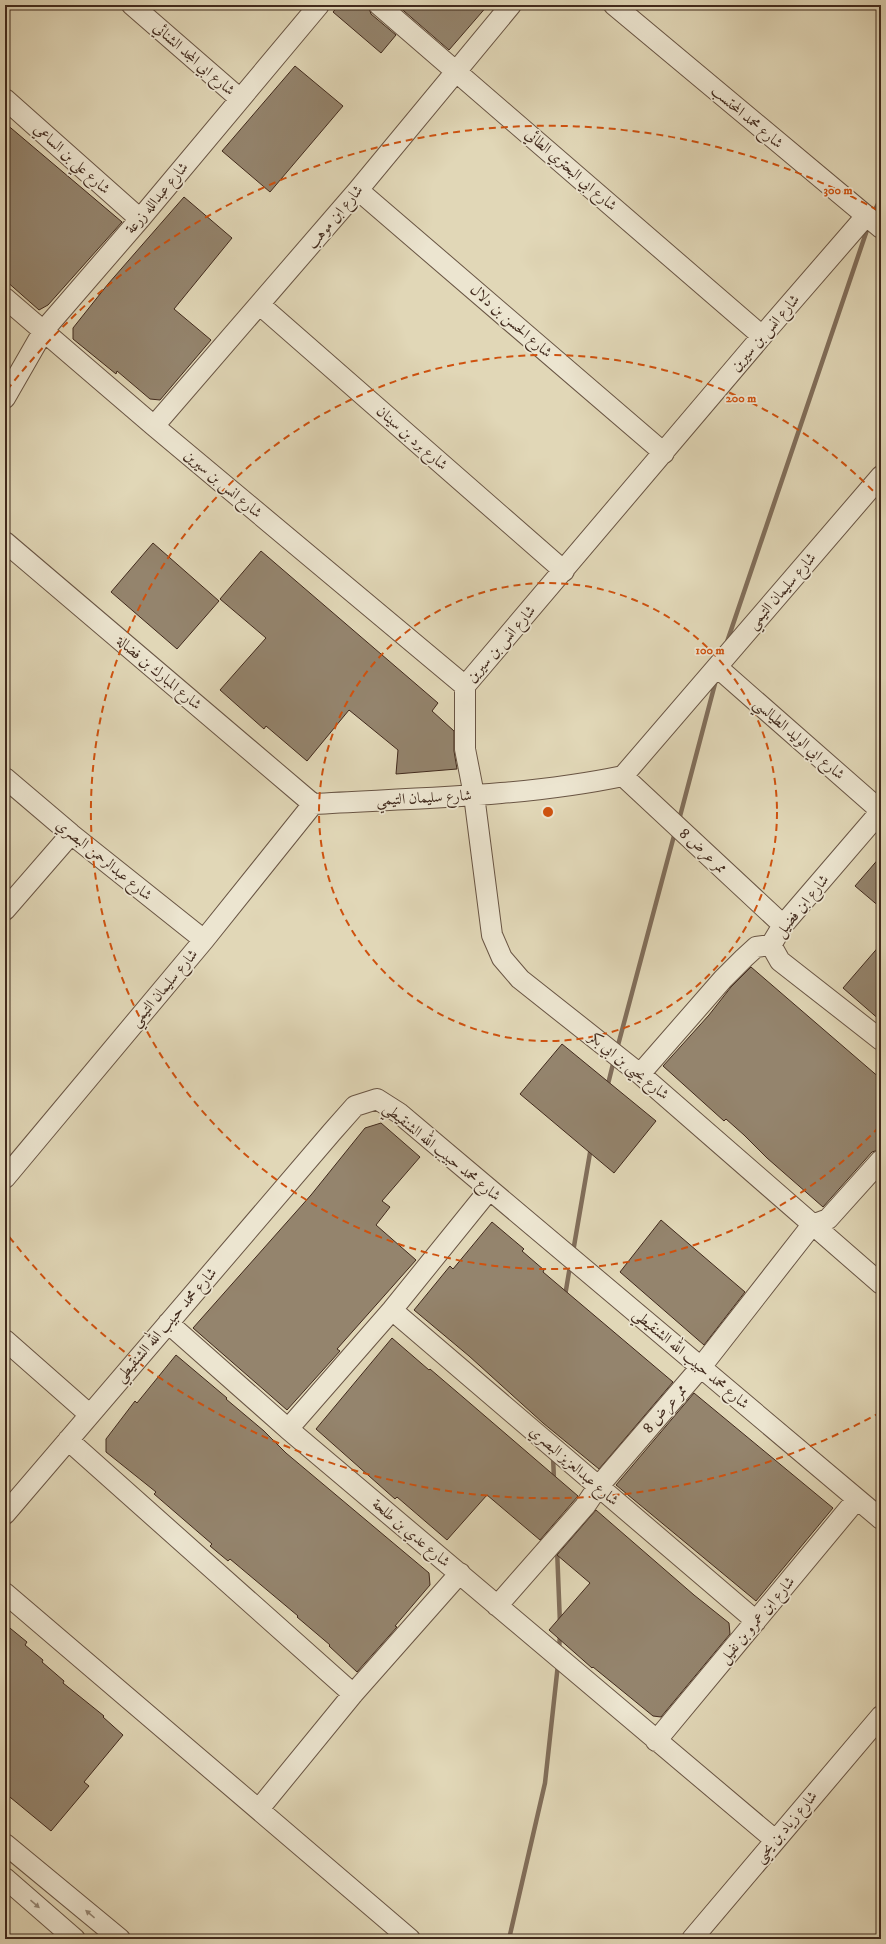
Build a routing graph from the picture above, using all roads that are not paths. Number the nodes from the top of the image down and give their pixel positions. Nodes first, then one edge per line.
1 (132, 5) edge
2 (319, 5) edge
3 (379, 5) edge
4 (511, 5) edge
5 (614, 5) edge
6 (457, 71) junction
7 (239, 98) junction
8 (5, 99) edge
9 (358, 190) junction
10 (140, 219) junction
11 (874, 222) edge
12 (5, 298) edge
13 (260, 305) junction
14 (44, 330) junction
15 (762, 336) junction
16 (5, 398) edge
17 (154, 426) junction
18 (664, 453) junction
19 (881, 476) edge
20 (5, 542) edge
21 (564, 571) junction
22 (717, 667) junction
23 (465, 686) junction
24 (622, 776) junction
25 (5, 778) edge
26 (474, 795) junction
27 (313, 804) junction
28 (881, 811) edge
29 (71, 834) junction
30 (5, 910) edge
31 (783, 925) junction
32 (204, 940) junction
33 (772, 945) junction
34 (881, 1040) edge
35 (640, 1074) junction
36 (881, 1160) edge
37 (5, 1178) edge
38 (489, 1190) junction
39 (812, 1225) junction
40 (881, 1284) edge
41 (392, 1310) junction
42 (168, 1323) junction
43 (5, 1340) edge
44 (701, 1367) junction
45 (89, 1414) junction
46 (288, 1429) junction
47 (68, 1440) junction
48 (598, 1486) junction
49 (857, 1499) junction
50 (5, 1514) edge
51 (881, 1519) edge
52 (460, 1573) junction
53 (5, 1593) edge
54 (497, 1606) junction
55 (756, 1621) junction
56 (353, 1694) junction
57 (881, 1716) edge
58 (656, 1741) junction
59 (259, 1809) junction
60 (775, 1840) junction
61 (5, 1844) edge
62 (5, 1878) edge
63 (75, 1939) edge
64 (120, 1939) edge
65 (410, 1939) edge
66 (692, 1939) edge

1 - 7 street, شارع ابي المجد الشنائي
2 - 7 street, شارع عبدالله زرعة
3 - 6 street, شارع ابي البحتري الطائي
4 - 6 street, شارع ابن موهب
5 - 11 street, شارع محمد المحتسب
6 - 9 street, شارع ابن موهب
6 - 15 street, شارع ابي البحتري الطائي
7 - 10 street, شارع عبدالله زرعة
8 - 10 street, شارع علي بن الساعي
9 - 13 street, شارع ابن موهب
9 - 18 street, شارع الحسن بن دلال
10 - 14 street, شارع عبدالله زرعة
11 - 15 street, شارع انس بن سيرين
12 - 14 street, شارع انس بن سيرين
13 - 17 street, شارع ابن موهب
13 - 21 street, شارع برد بن سينان
14 - 16 street, شارع عبدالله زرعة
14 - 17 street, شارع انس بن سيرين
15 - 18 street, شارع انس بن سيرين
17 - 23 street, شارع انس بن سيرين
18 - 21 street, شارع انس بن سيرين
19 - 22 street, شارع سليمان التيمي
20 - 27 street, شارع المبارك بن فضالة
21 - 23 street, شارع انس بن سيرين
22 - 24 street, شارع سليمان التيمي
22 - 28 street, شارع ابي الوليد الطيالسي
23 - 26 street, شارع يحيى بن ابي بكر
24 - 26 street, شارع سليمان التيمي
24 - 31 street, ممر عرض 8
25 - 29 street, شارع عبدالرحمن البصري
26 - 27 street, شارع سليمان التيمي
26 - 35 street, شارع يحيى بن ابي بكر
27 - 32 street, شارع سليمان التيمي
28 - 31 street, شارع ابن فضيل
29 - 30 street
29 - 32 street, شارع عبدالرحمن البصري
31 - 33 street, شارع ابن فضيل
32 - 37 street, شارع سليمان التيمي
33 - 34 street, شارع ابن فضيل
33 - 35 street
35 - 39 street, شارع يحيى بن ابي بكر
36 - 39 street, ممر عرض 8
38 - 41 street
38 - 42 street, شارع محمد حبيب الله الشنقيطي
38 - 44 street, شارع محمد حبيب الله الشنقيطي
39 - 40 street, شارع يحيى بن ابي بكر
39 - 44 street, ممر عرض 8
41 - 46 street
41 - 48 street, شارع عبدالعزيز البصري
42 - 45 street, شارع محمد حبيب الله الشنقيطي
42 - 46 street, شارع عدي بن طلحة
43 - 45 street
44 - 48 street, ممر عرض 8
44 - 49 street, شارع محمد حبيب الله الشنقيطي
45 - 47 street, شارع محمد حبيب الله الشنقيطي
46 - 52 street, شارع عدي بن طلحة
47 - 50 street, شارع محمد حبيب الله الشنقيطي
47 - 56 street
48 - 54 street, ممر عرض 8
48 - 55 street, شارع عبدالعزيز البصري
49 - 51 street, شارع محمد حبيب الله الشنقيطي
49 - 55 street, شارع ابن عمرو بن نفيل
52 - 54 street, شارع عدي بن طلحة
52 - 56 street
53 - 59 street
54 - 58 street, شارع عدي بن طلحة
55 - 58 street, شارع ابن عمرو بن نفيل
56 - 59 street
57 - 60 street, شارع زياد بن يحيى
58 - 60 street, شارع عدي بن طلحة
59 - 65 street
60 - 66 street, شارع زياد بن يحيى
64 -> 61 street
62 -> 63 street

